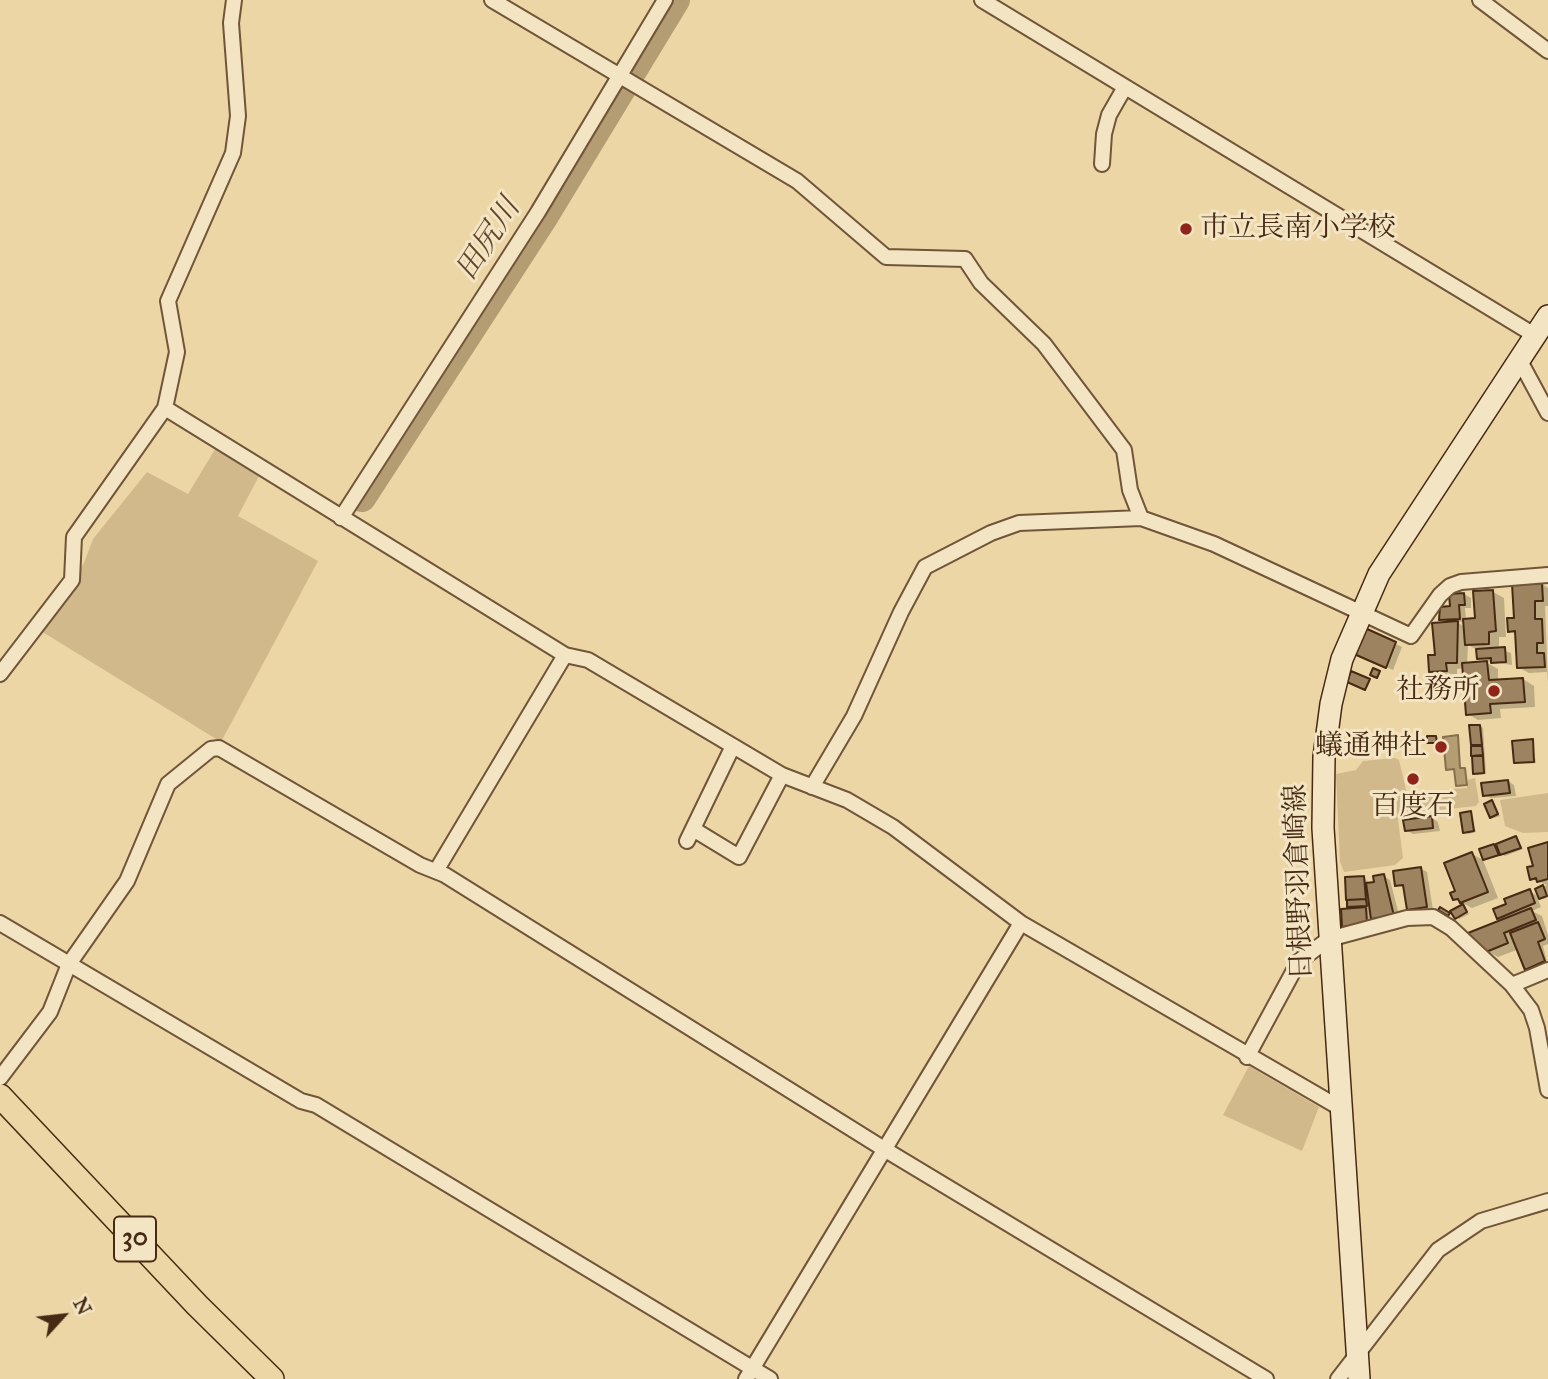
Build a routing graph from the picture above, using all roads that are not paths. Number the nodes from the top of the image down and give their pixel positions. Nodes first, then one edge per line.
1 (234, 0) edge
2 (492, 0) edge
3 (665, 0) edge
4 (982, 0) edge
5 (1480, 0) edge
6 (1548, 51) edge
7 (620, 76) junction
8 (1125, 87) junction
9 (1102, 164) dead end
10 (1548, 316) edge
11 (1535, 336) junction
12 (1520, 361) junction
13 (165, 408) junction
14 (1548, 413) edge
15 (341, 518) junction
16 (1141, 518) junction
17 (1548, 576) edge
18 (1360, 612) junction
19 (565, 655) junction
20 (0, 674) edge
21 (733, 746) junction
22 (782, 775) junction
23 (812, 787) junction
24 (436, 871) junction
25 (0, 923) edge
26 (1021, 923) junction
27 (1329, 939) junction
28 (69, 964) junction
29 (1548, 970) edge
30 (1512, 985) junction
31 (1247, 1057) junction
32 (0, 1078) edge
33 (1548, 1090) edge
34 (0, 1096) edge
35 (1340, 1108) junction
36 (884, 1149) junction
37 (1548, 1201) edge
38 (1357, 1354) junction
39 (749, 1374) edge
40 (272, 1379) edge
41 (770, 1379) edge
42 (1266, 1379) edge
43 (1338, 1379) edge
44 (1359, 1379) edge

1 - 13 street
2 - 7 street
3 - 7 street
4 - 8 street
5 - 6 street
7 - 15 street
7 - 16 street
8 - 9 street
8 - 11 street
10 - 11 main road, 日根野羽倉崎線
11 - 12 main road, 日根野羽倉崎線
12 - 14 street
12 - 18 main road, 日根野羽倉崎線
13 - 15 street
13 - 20 street
15 - 19 street
16 - 18 street
16 - 23 street
17 - 18 street
18 - 27 main road, 日根野羽倉崎線
19 - 21 street
19 - 24 street
21 - 22 street
21 - 22 street
22 - 23 street
23 - 26 street
24 - 28 street
24 - 36 street
25 - 28 street
26 - 31 street
26 - 36 street
27 - 30 street
27 - 31 street
27 - 35 main road, 日根野羽倉崎線
28 - 32 street
28 - 39 street
29 - 30 street
30 - 33 street
31 - 35 street
34 - 40 main road, 30
35 - 38 main road, 日根野羽倉崎線
36 - 39 street
36 - 42 street
37 - 38 street
38 - 43 street
38 - 44 main road, 日根野羽倉崎線
39 - 41 street

